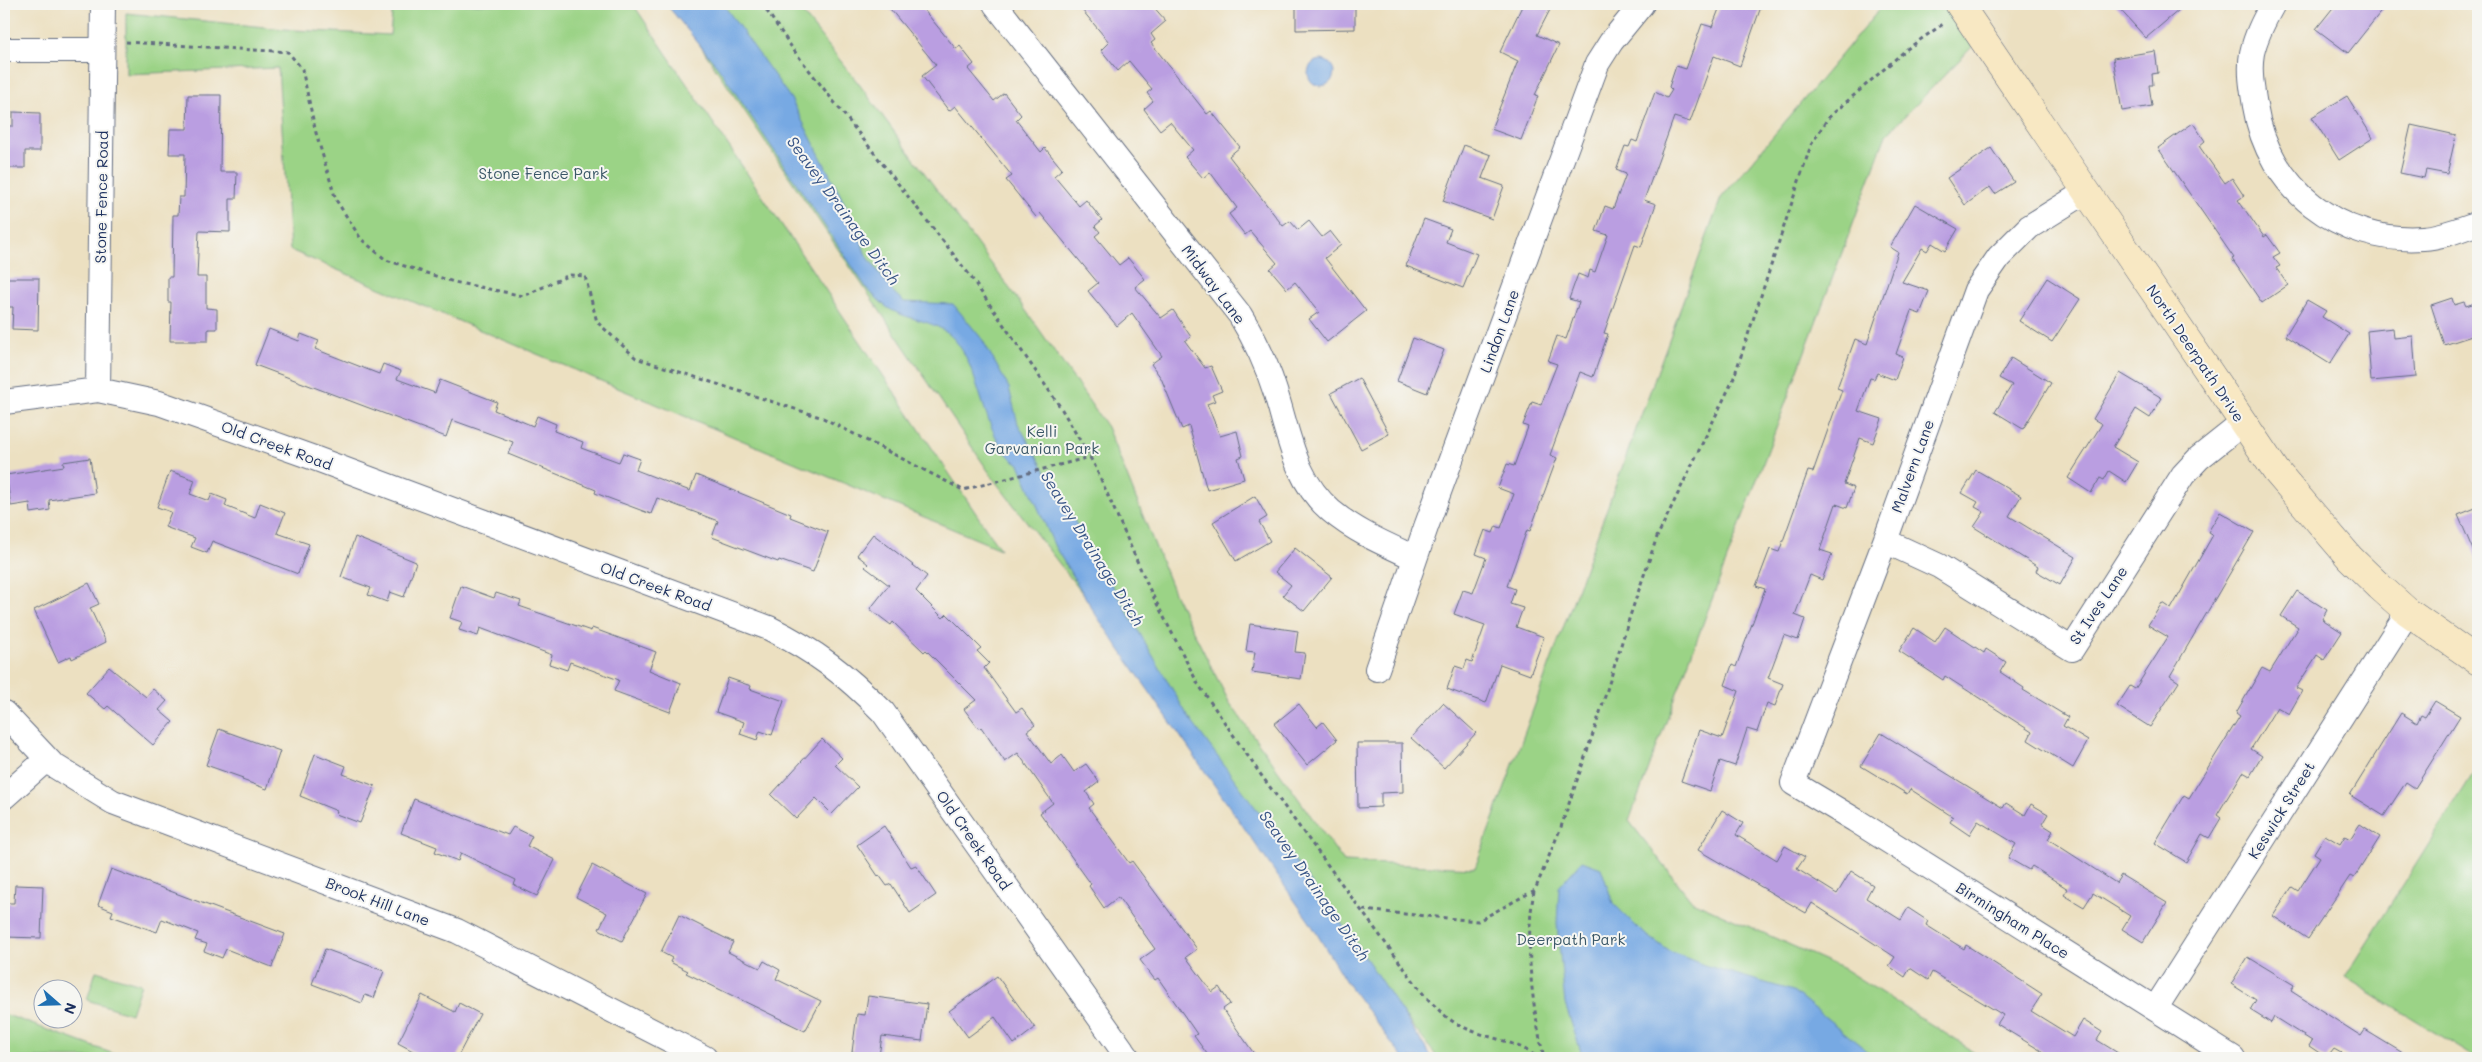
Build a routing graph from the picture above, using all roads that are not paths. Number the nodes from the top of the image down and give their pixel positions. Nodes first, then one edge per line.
1 (103, 4) edge
2 (995, 4) edge
3 (1642, 4) edge
4 (2272, 4) edge
5 (1964, 6) edge
6 (102, 45) junction
7 (4, 50) edge
8 (2087, 191) junction
9 (2478, 223) edge
10 (98, 390) junction
11 (4, 402) edge
12 (2243, 423) junction
13 (1885, 541) junction
14 (1415, 558) junction
15 (2408, 612) junction
16 (2478, 661) edge
17 (1377, 669) dead end
18 (4, 713) edge
19 (46, 759) junction
20 (1793, 783) joint
21 (4, 797) edge
22 (2155, 1009) junction
23 (1121, 1056) edge
24 (705, 1058) edge
25 (2233, 1058) edge

1 - 6 street, Stone Fence Road
2 - 14 street, Midway Lane
3 - 14 street, Lindon Lane
4 - 9 street
5 - 8 street, North Deerpath Drive
6 - 7 street
6 - 10 street, Stone Fence Road
8 - 12 street, North Deerpath Drive
8 - 13 street, Malvern Lane
10 - 11 street, Old Creek Road
10 - 23 street, Old Creek Road
12 - 13 street, St Ives Lane
12 - 15 street, North Deerpath Drive
13 - 20 street, Malvern Lane
14 - 17 street, Lindon Lane
15 - 16 street, North Deerpath Drive
15 - 22 street, Keswick Street
18 - 19 street, Brook Hill Lane
19 - 21 street
19 - 24 street, Brook Hill Lane
20 - 22 street, Birmingham Place
22 - 25 street, Birmingham Place

